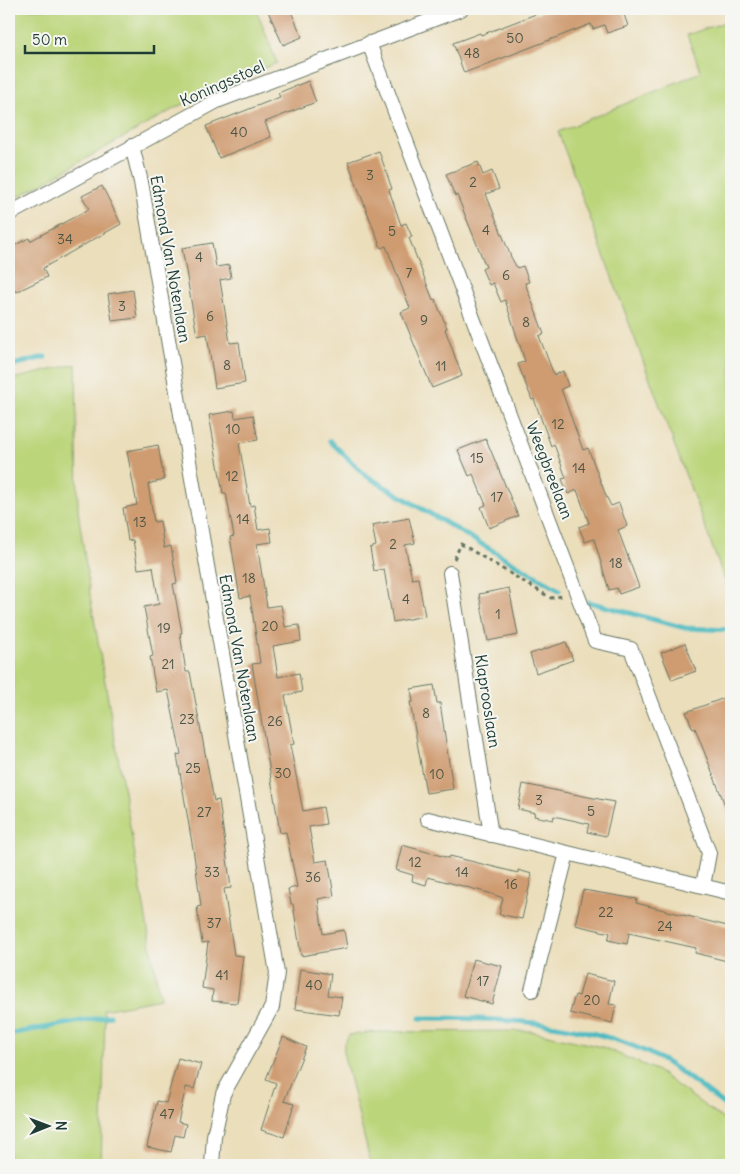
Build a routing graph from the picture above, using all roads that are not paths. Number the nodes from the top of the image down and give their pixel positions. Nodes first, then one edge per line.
1 (461, 9) edge
2 (368, 43) junction
3 (132, 146) junction
4 (9, 214) edge
5 (450, 573) road end
6 (428, 819) dead end
7 (491, 835) junction
8 (567, 853) junction
9 (703, 886) junction
10 (731, 893) edge
11 (532, 990) dead end
12 (212, 1165) edge

1 - 2 street, Koningsstoel
2 - 3 street, Koningsstoel
2 - 9 street, Weegbreelaan
3 - 4 street, Koningsstoel
3 - 12 street, Edmond Van Notenlaan
5 - 7 street, Klaprooslaan
6 - 7 street
7 - 8 street
8 - 9 street
8 - 11 street
9 - 10 street

